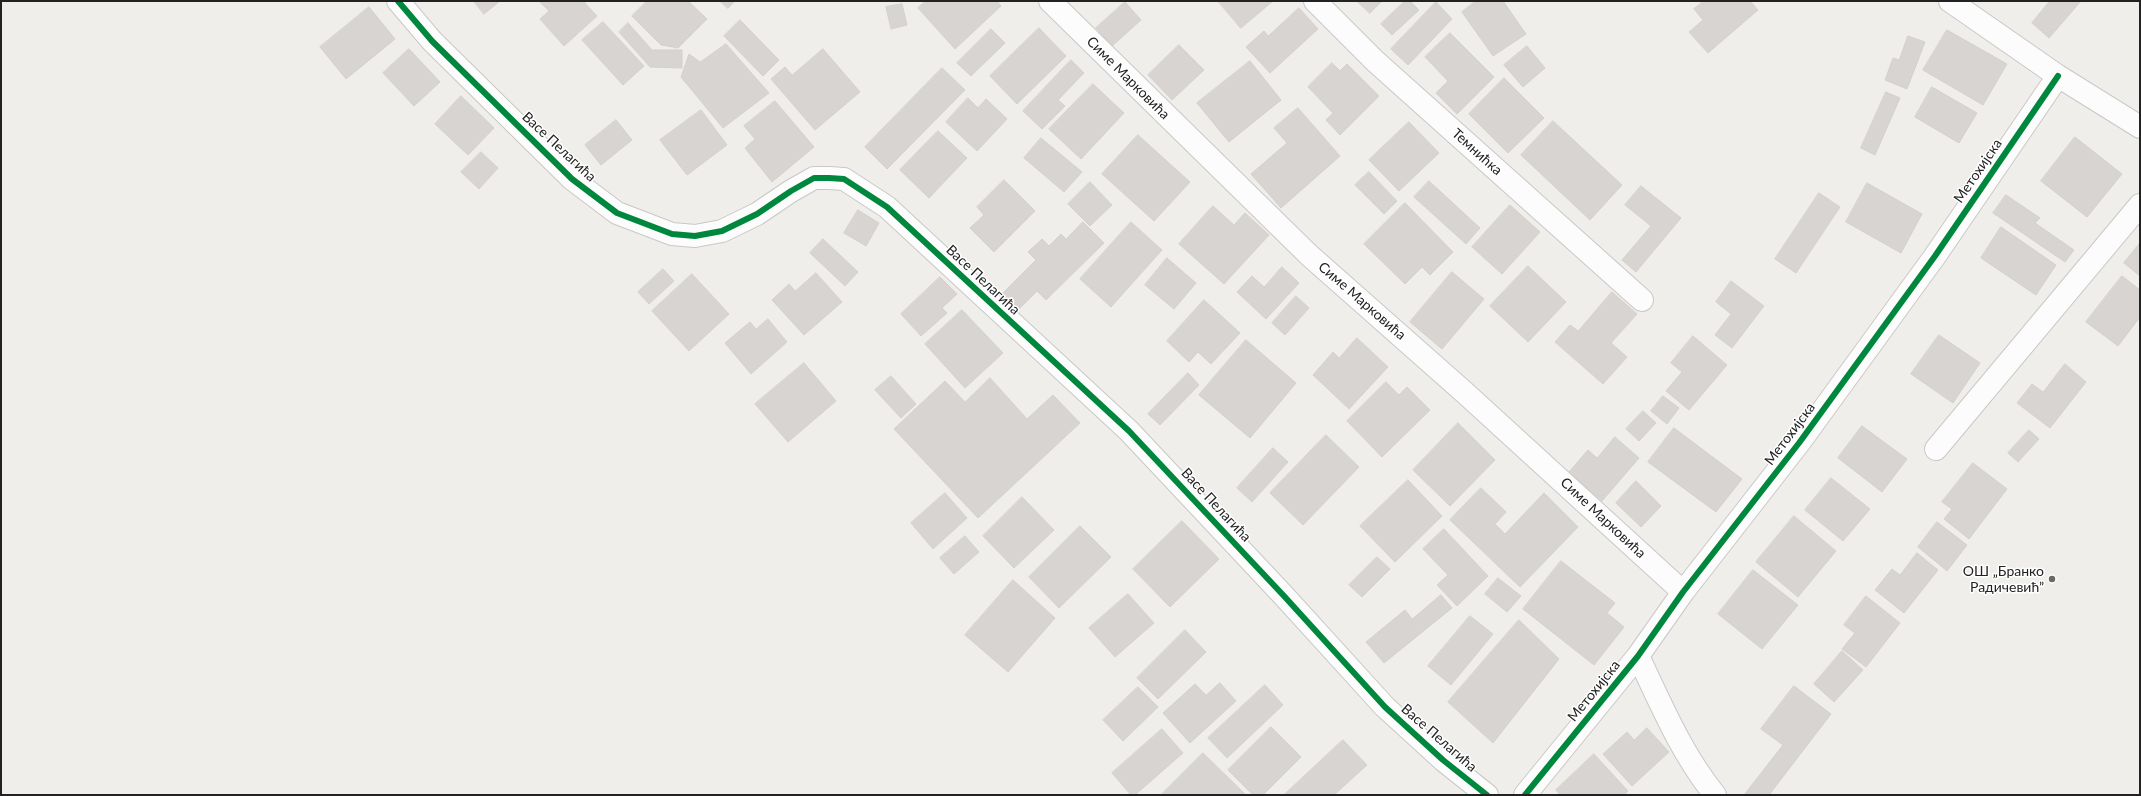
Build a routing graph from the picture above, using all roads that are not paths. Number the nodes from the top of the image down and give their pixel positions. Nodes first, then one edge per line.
1 (398, 1) edge
2 (1050, 1) edge
3 (1315, 1) edge
4 (1950, 1) edge
5 (2058, 76) junction
6 (2140, 127) edge
7 (2140, 205) edge
8 (1642, 300) dead end
9 (1936, 449) dead end
10 (1683, 592) junction
11 (1638, 656) junction
12 (1487, 795) edge
13 (1525, 795) edge
14 (1714, 795) edge

1 - 12 street, Васе Пелагића
2 - 10 street, Симе Марковића
3 - 8 street, Темнићка
4 - 5 street
5 - 6 street
5 - 10 street, Метохијска
7 - 9 street
10 - 11 street, Метохијска
11 - 13 street, Метохијска
11 - 14 street, Метохијска

